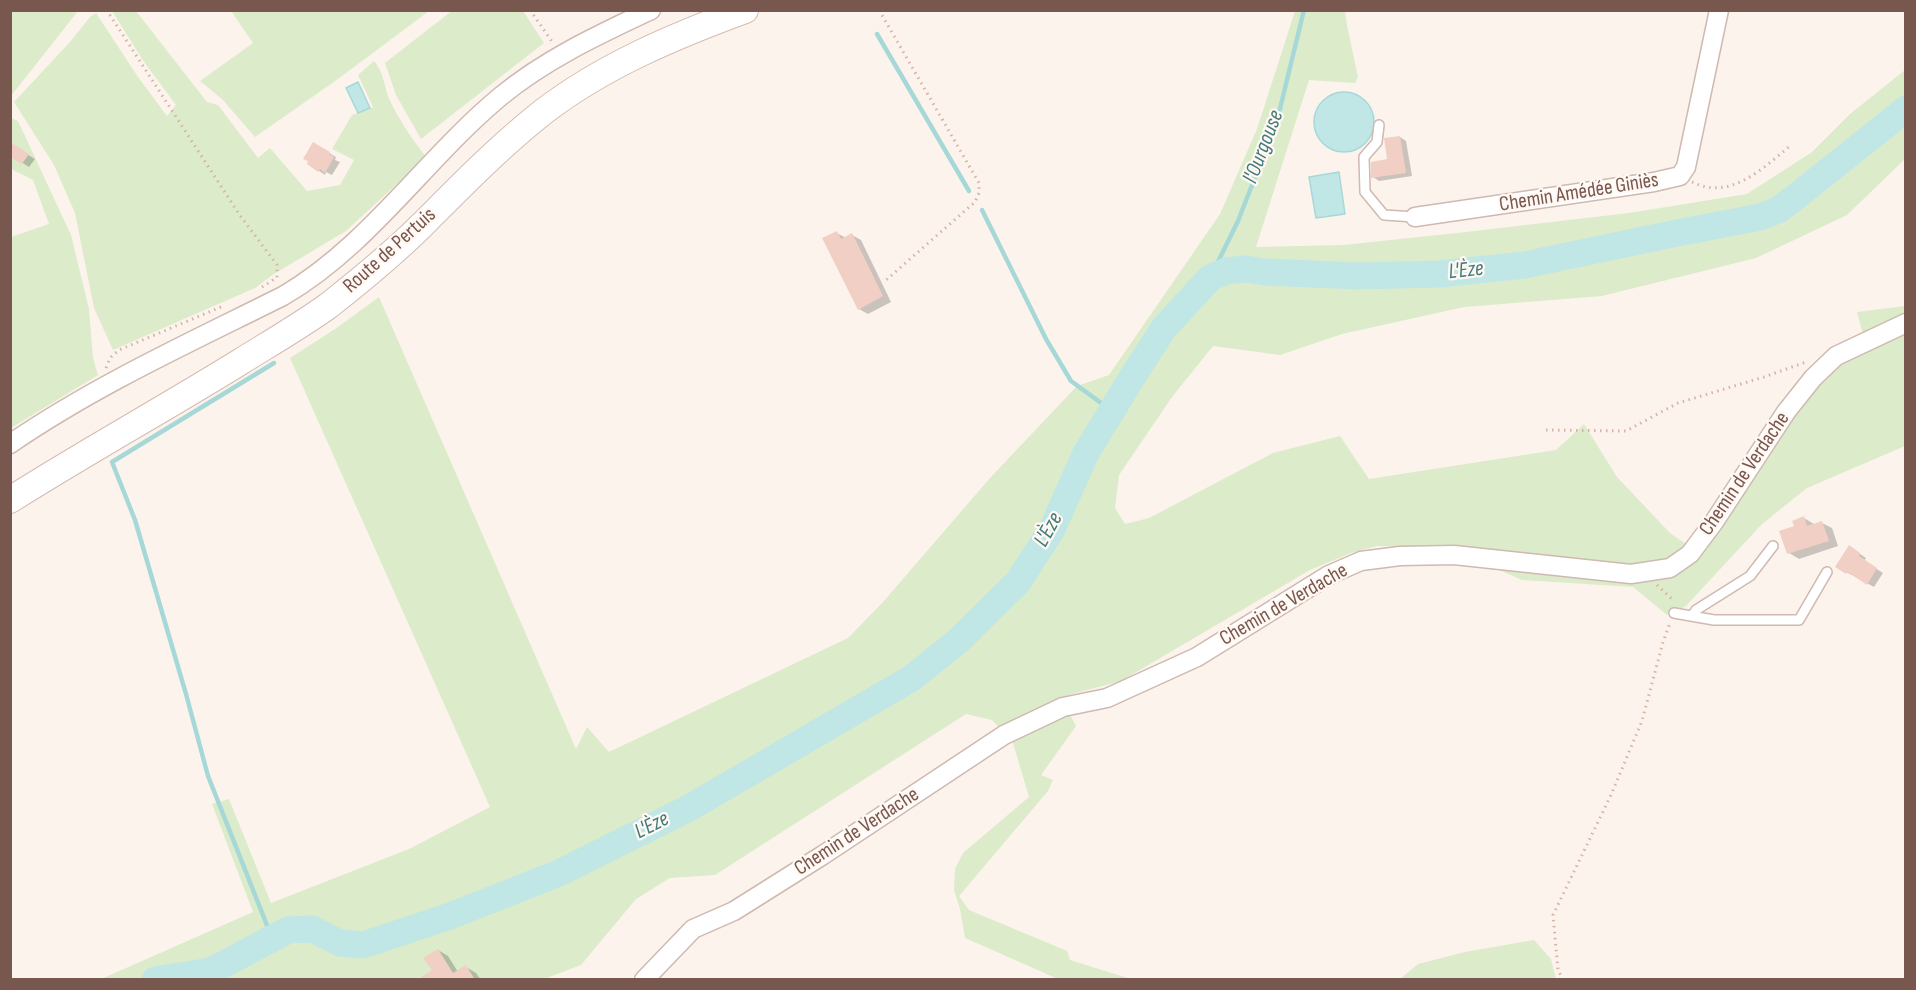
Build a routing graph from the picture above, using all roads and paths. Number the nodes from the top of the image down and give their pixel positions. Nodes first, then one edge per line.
1 (530, 10) edge
2 (651, 10) edge
3 (745, 10) edge
4 (879, 10) edge
5 (1719, 10) edge
6 (108, 11) edge
7 (561, 54) junction
8 (1378, 125) dead end
9 (1790, 146) dead end
10 (1680, 177) junction
11 (1415, 217) joint
12 (276, 278) junction
13 (885, 281) dead end
14 (258, 290) dead end
15 (283, 296) junction
16 (227, 305) dead end
17 (1905, 323) edge
18 (1806, 362) dead end
19 (102, 388) junction
20 (1546, 430) dead end
21 (10, 444) edge
22 (16, 496) edge
23 (1773, 546) dead end
24 (1645, 571) junction
25 (1827, 572) dead end
26 (1674, 613) junction
27 (1692, 616) junction
28 (644, 980) edge
29 (1563, 980) edge

1 - 7 path
2 - 7 street
3 - 22 main road, Route de Pertuis
4 - 13 path
5 - 10 street, Chemin Amédée Giniès
6 - 12 path
7 - 15 street
8 - 11 lane
9 - 10 path
10 - 11 street, Chemin Amédée Giniès
12 - 14 path
12 - 15 path
15 - 19 street
16 - 19 path
17 - 24 street, Chemin de Verdache
18 - 20 path
19 - 21 street
23 - 27 lane
24 - 26 path
24 - 28 street, Chemin de Verdache
25 - 27 lane
26 - 27 lane
26 - 29 path

